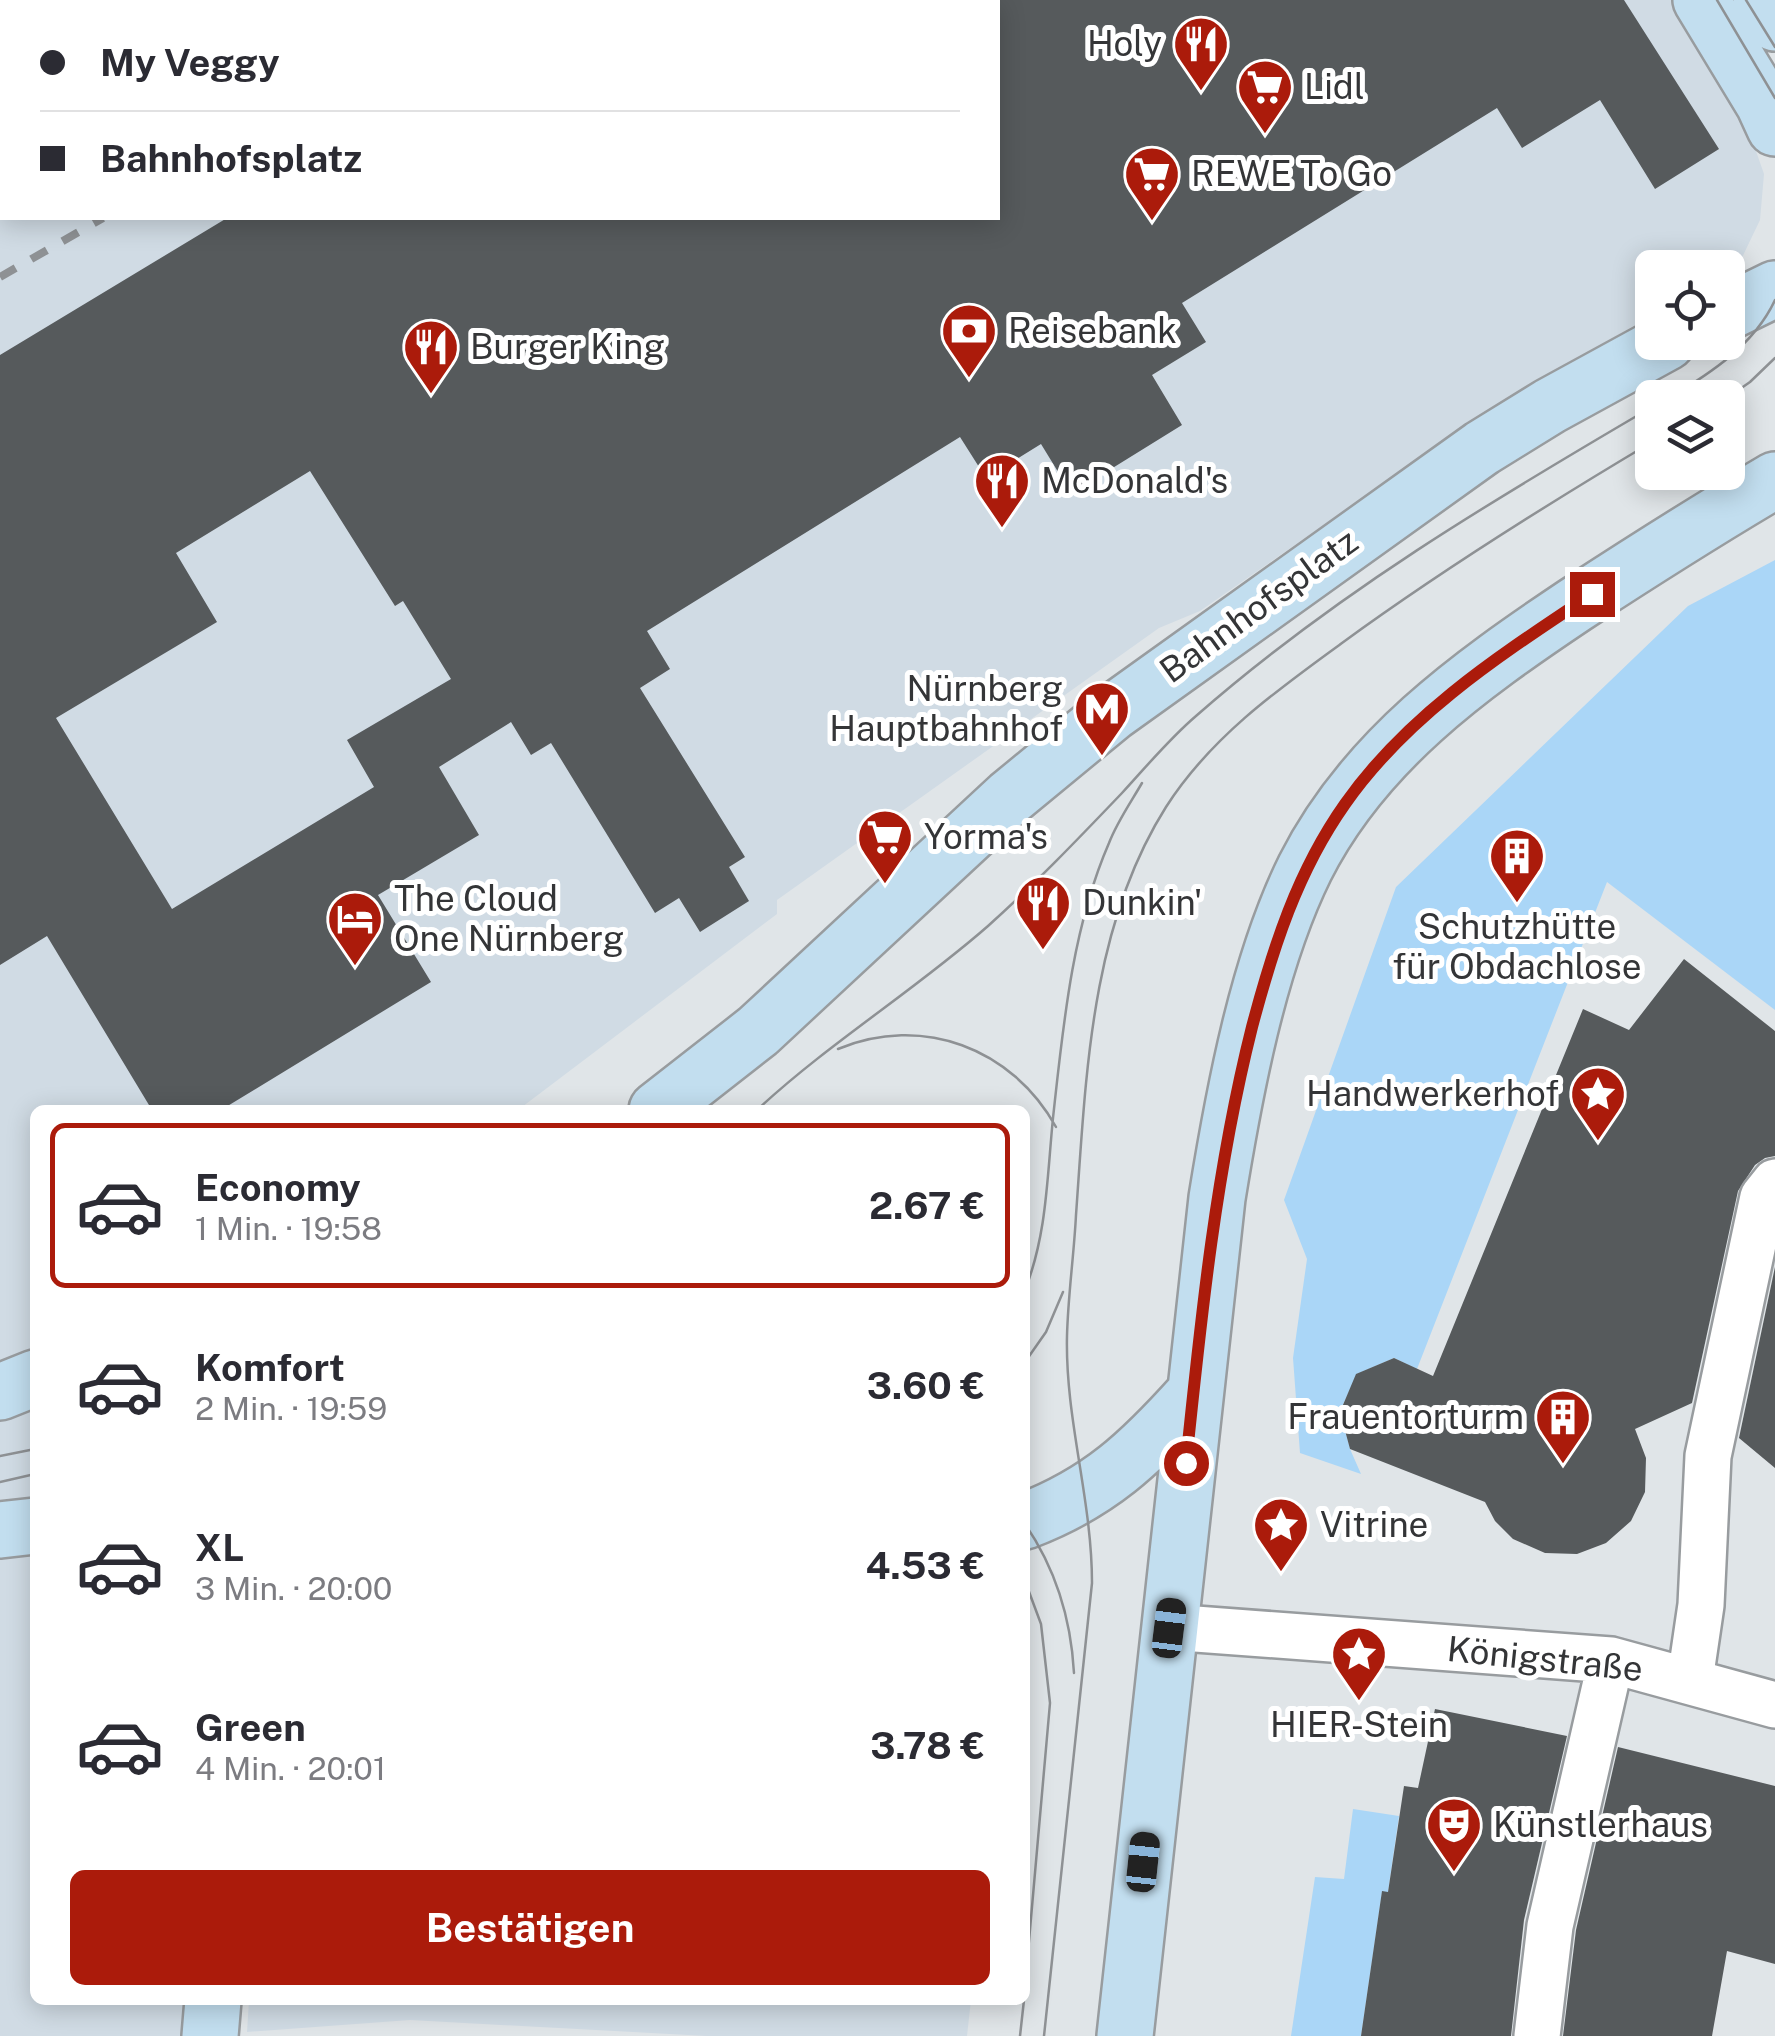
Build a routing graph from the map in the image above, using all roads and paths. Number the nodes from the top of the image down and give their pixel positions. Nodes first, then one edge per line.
1 (1700, 0) edge
2 (1761, 0) edge
3 (1775, 22) edge
4 (1775, 128) edge
5 (1635, 360) edge
6 (1775, 480) edge
7 (663, 1105) edge
8 (1775, 1182) edge
9 (30, 1380) edge
10 (0, 1392) edge
11 (1193, 1394) junction
12 (1030, 1519) edge
13 (30, 1527) edge
14 (0, 1530) edge
15 (1169, 1628) junction
16 (1611, 1660) junction
17 (1690, 1680) junction
18 (1775, 1706) edge
19 (213, 2005) edge
20 (210, 2036) edge
21 (1125, 2036) edge
22 (1537, 2036) edge

1 - 4 main road
2 - 3 main road
5 - 7 main road, Bahnhofsplatz
6 - 11 main road
8 - 17 street
9 - 10 main road
11 - 12 main road
11 - 15 main road
13 - 14 main road
15 - 16 street, Königstraße
15 - 21 main road
16 - 17 street, Königstraße
16 - 22 street
17 - 18 street, Königstraße
19 - 20 main road

